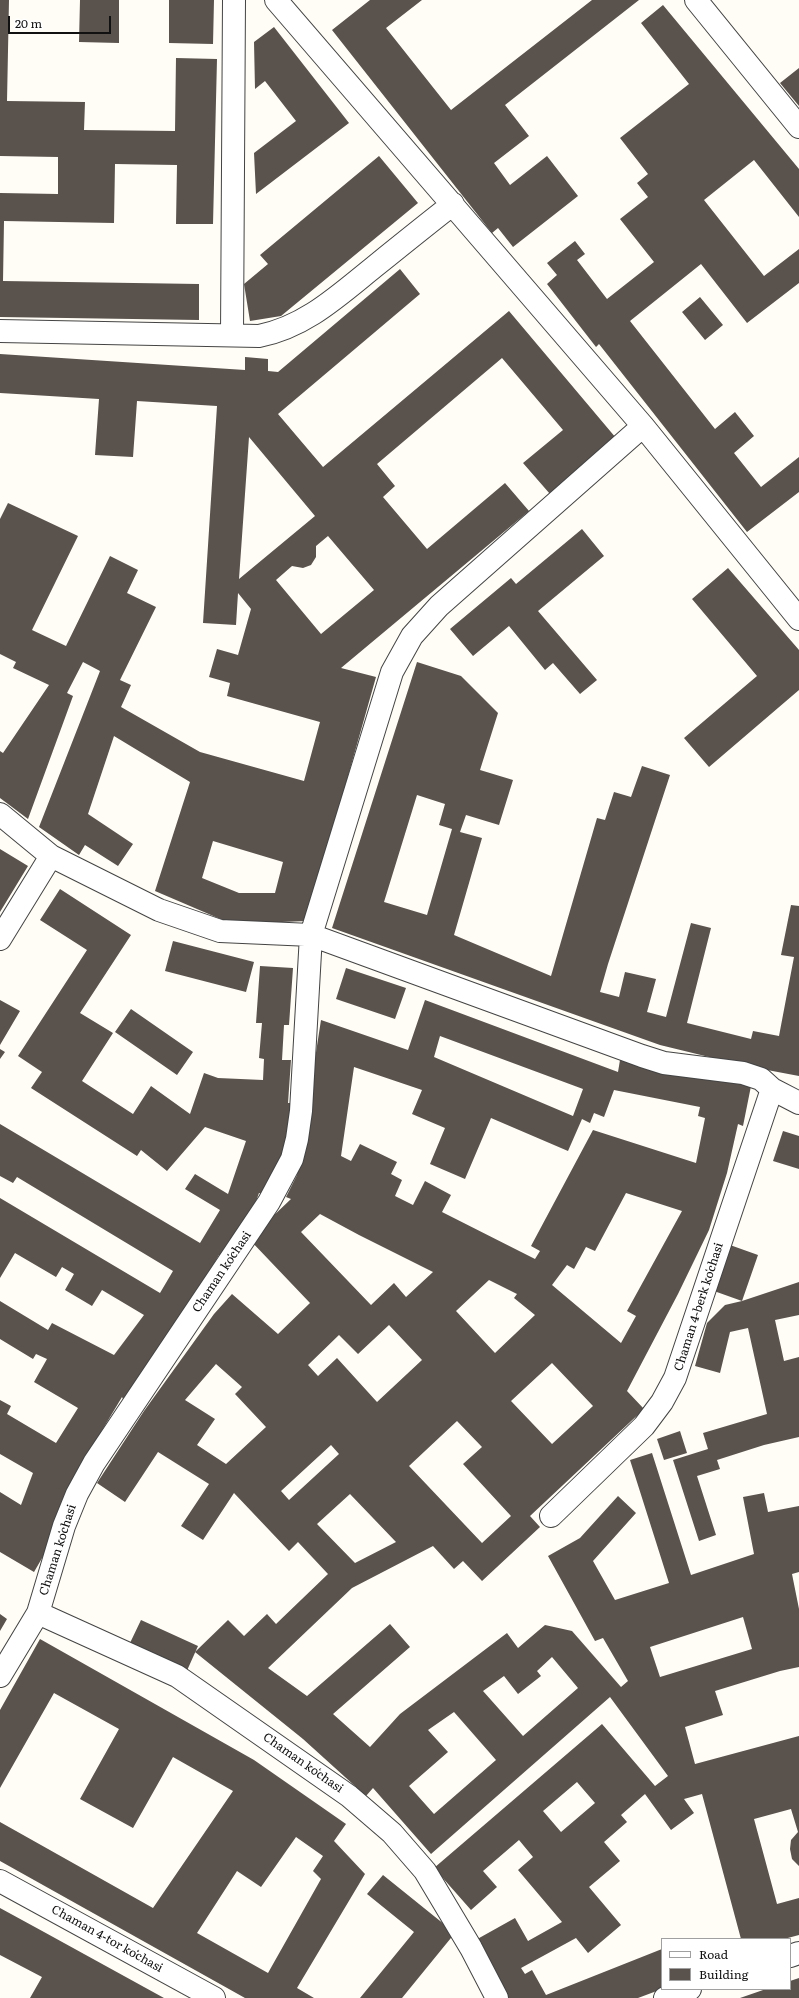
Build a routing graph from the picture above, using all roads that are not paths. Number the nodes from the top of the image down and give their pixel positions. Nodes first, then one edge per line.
1 (234, 0) edge
2 (276, 0) edge
3 (696, 0) edge
4 (799, 127) edge
5 (453, 204) junction
6 (0, 331) edge
7 (232, 335) junction
8 (643, 426) junction
9 (799, 619) edge
10 (0, 814) edge
11 (51, 856) junction
12 (311, 935) junction
13 (0, 939) edge
14 (772, 1089) junction
15 (799, 1102) edge
16 (551, 1516) dead end
17 (38, 1613) junction
18 (0, 1676) edge
19 (0, 1881) edge
20 (687, 1990) edge
21 (214, 1998) edge
22 (497, 1998) edge
23 (665, 1998) edge

1 - 7 street
2 - 5 street
3 - 4 street
5 - 7 street
5 - 8 street
6 - 7 street
8 - 9 street
8 - 12 street, Chaman koʻchasi
10 - 11 street
11 - 12 street
11 - 13 street
12 - 14 street
12 - 17 street, Chaman koʻchasi
14 - 15 street
14 - 16 street, Chaman 4-berk koʻchasi
17 - 18 street
17 - 22 street, Chaman koʻchasi
19 - 21 street, Chaman 4-tor koʻchasi
20 - 23 street

